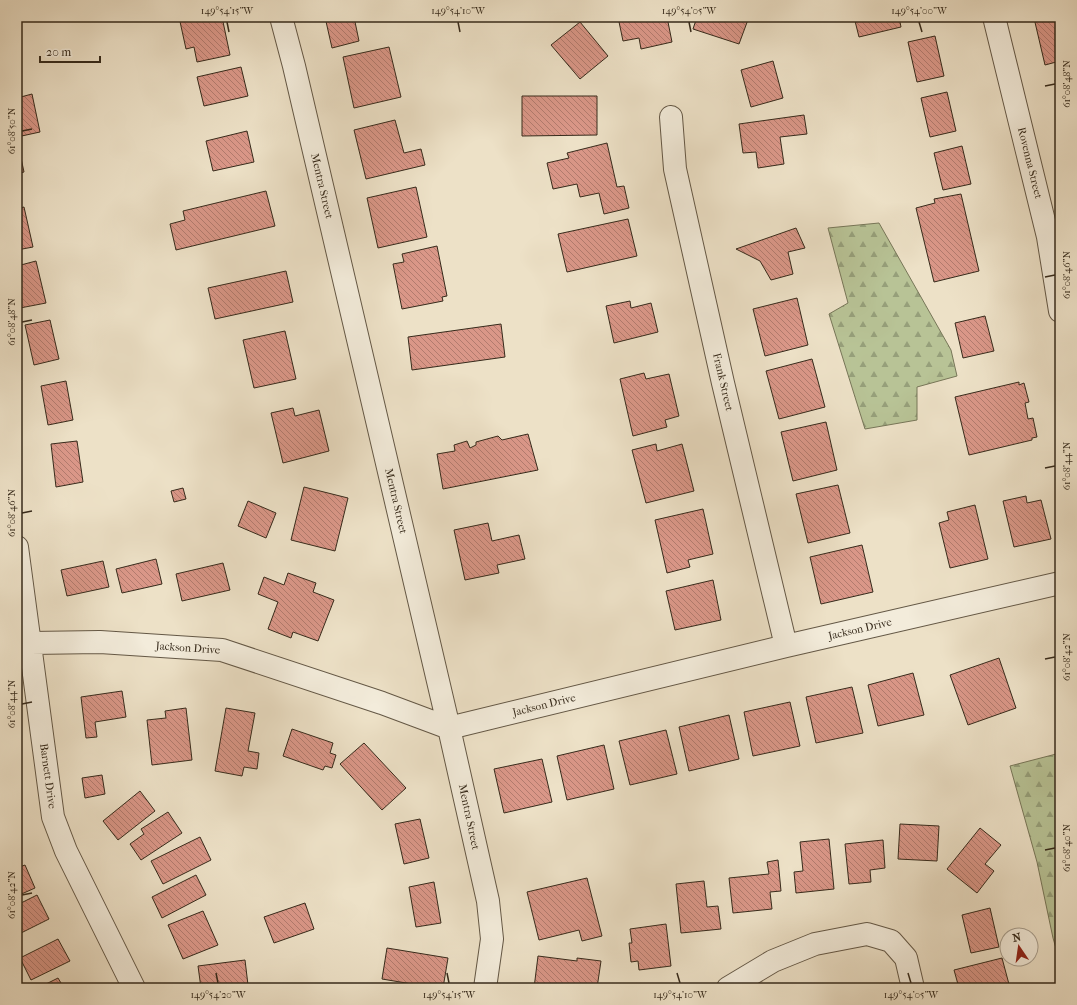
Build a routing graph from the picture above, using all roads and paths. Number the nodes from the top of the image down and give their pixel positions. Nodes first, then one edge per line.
1 (281, 17) edge
2 (994, 17) edge
3 (671, 117) dead end
4 (1060, 311) edge
5 (17, 547) edge
6 (1060, 583) edge
7 (30, 643) junction
8 (786, 646) junction
9 (449, 728) junction
10 (134, 988) edge
11 (485, 988) edge
12 (728, 988) edge
13 (913, 988) edge

1 - 9 street, Mentra Street
2 - 4 street, Rovenna Street
3 - 8 street, Frank Street
5 - 7 street, Barnett Drive
6 - 8 street, Jackson Drive
7 - 9 street, Jackson Drive
7 - 10 street, Barnett Drive
8 - 9 street, Jackson Drive
9 - 11 street, Mentra Street
12 - 13 street

